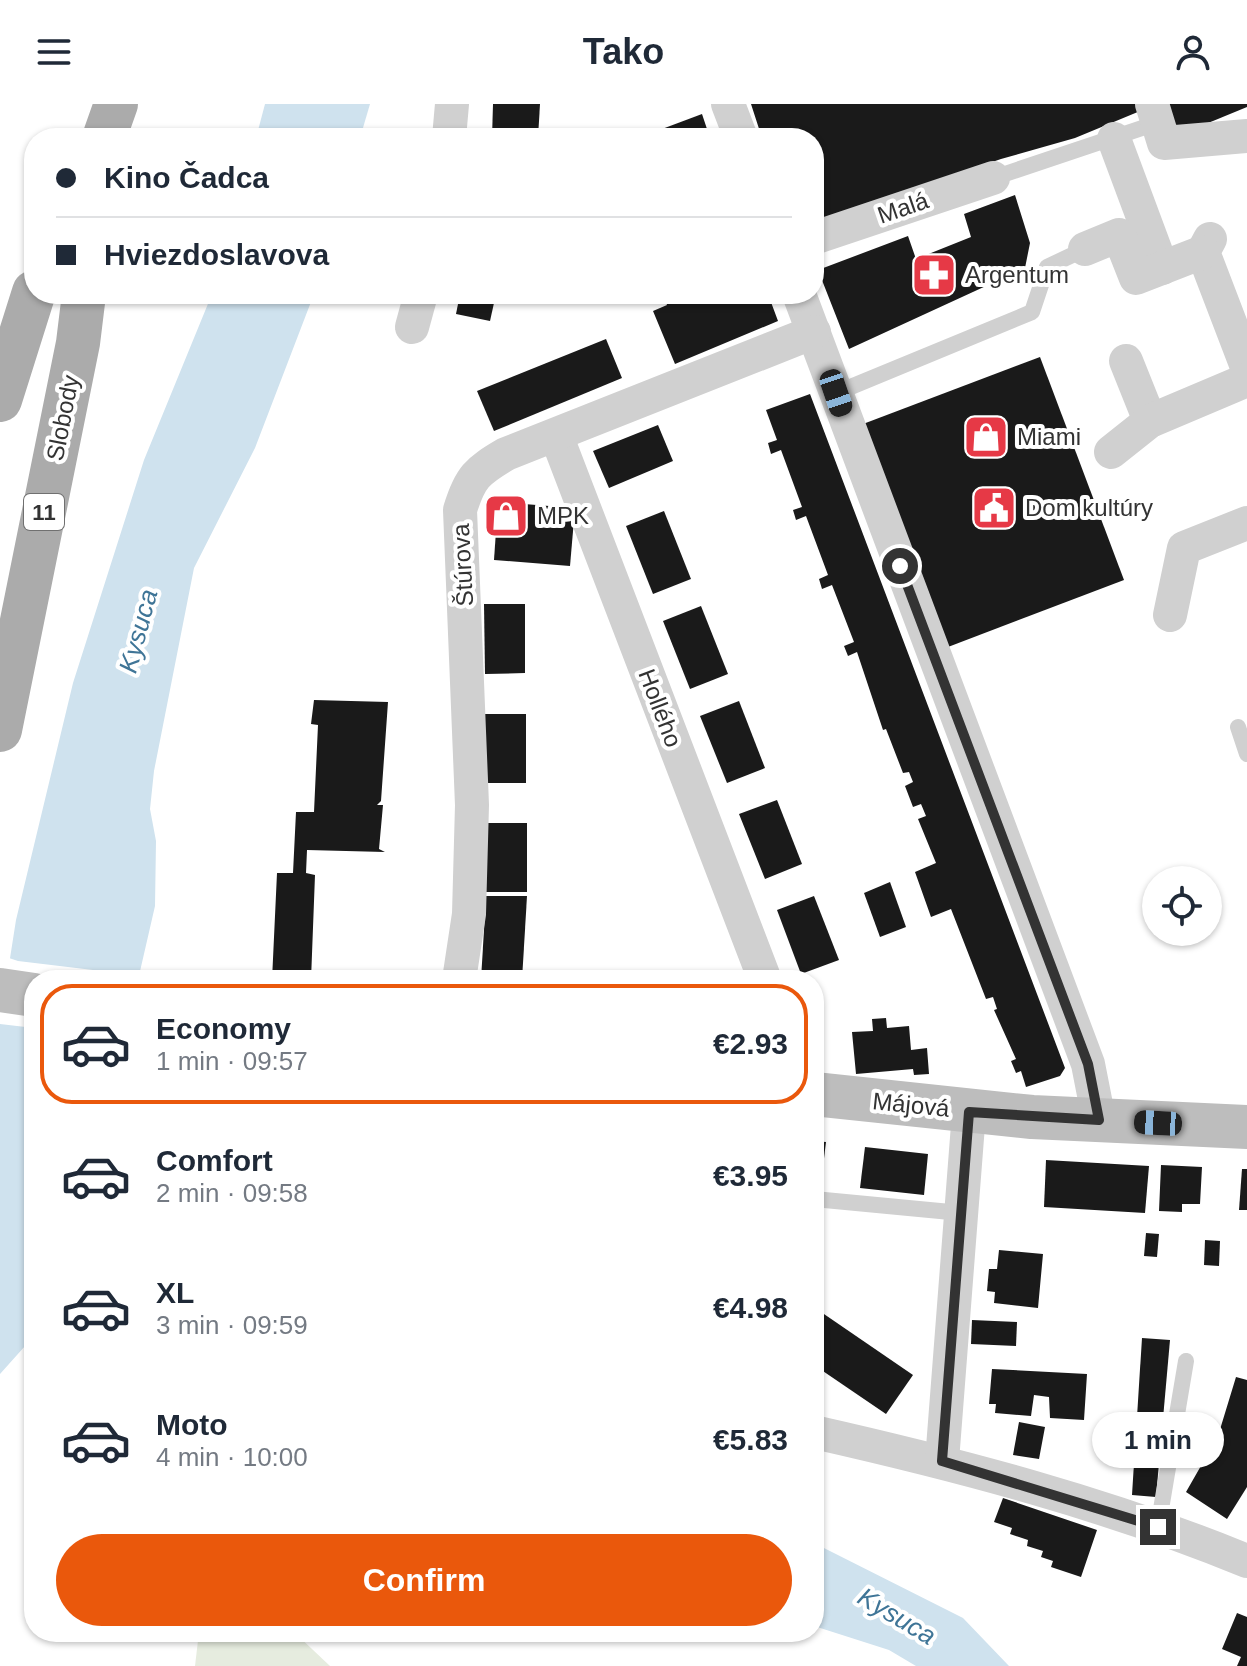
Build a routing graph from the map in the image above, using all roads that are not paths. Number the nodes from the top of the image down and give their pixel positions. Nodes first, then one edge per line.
1 (116, 104) edge
2 (452, 104) edge
3 (728, 104) edge
4 (1155, 114) edge
5 (108, 128) edge
6 (450, 128) edge
7 (737, 128) edge
8 (1247, 136) edge
9 (1114, 139) junction
10 (993, 178) joint
11 (824, 235) edge
12 (1085, 249) joint
13 (1162, 268) junction
14 (30, 304) edge
15 (83, 304) edge
16 (418, 304) edge
17 (803, 304) edge
18 (412, 327) dead end
19 (814, 332) junction
20 (1126, 361) dead end
21 (1247, 367) edge
22 (1247, 380) edge
23 (836, 393) junction
24 (0, 400) edge
25 (1150, 421) junction
26 (556, 435) junction
27 (1111, 452) dead end
28 (1247, 523) edge
29 (1170, 615) dead end
30 (1238, 727) dead end
31 (0, 730) edge
32 (1247, 754) edge
33 (461, 970) edge
34 (761, 970) edge
35 (0, 990) edge
36 (24, 994) edge
37 (824, 1095) edge
38 (969, 1112) junction
39 (1099, 1120) junction
40 (1247, 1127) edge
41 (824, 1200) edge
42 (961, 1213) junction
43 (1186, 1361) dead end
44 (824, 1434) edge
45 (942, 1461) junction
46 (1158, 1527) junction
47 (1247, 1561) edge

1 - 5 main road
2 - 6 street
3 - 7 street
4 - 8 street
4 - 9 lane
9 - 10 lane
9 - 13 street
10 - 11 street, Malá
12 - 13 street
12 - 23 lane
13 - 21 street
14 - 24 main road
15 - 31 main road, Slobody / 11
16 - 18 street
17 - 19 street
19 - 23 street
19 - 26 street, Štúrova
20 - 25 street
22 - 25 street
23 - 39 street
25 - 27 street
26 - 33 street, Štúrova
26 - 34 street, Hollého
28 - 29 street
30 - 32 lane
35 - 36 main road
37 - 38 main road, Májová
38 - 39 main road, Májová
38 - 42 street
39 - 40 main road, Májová
41 - 42 lane
42 - 45 street
43 - 46 lane
44 - 45 street
45 - 46 street
46 - 47 street

